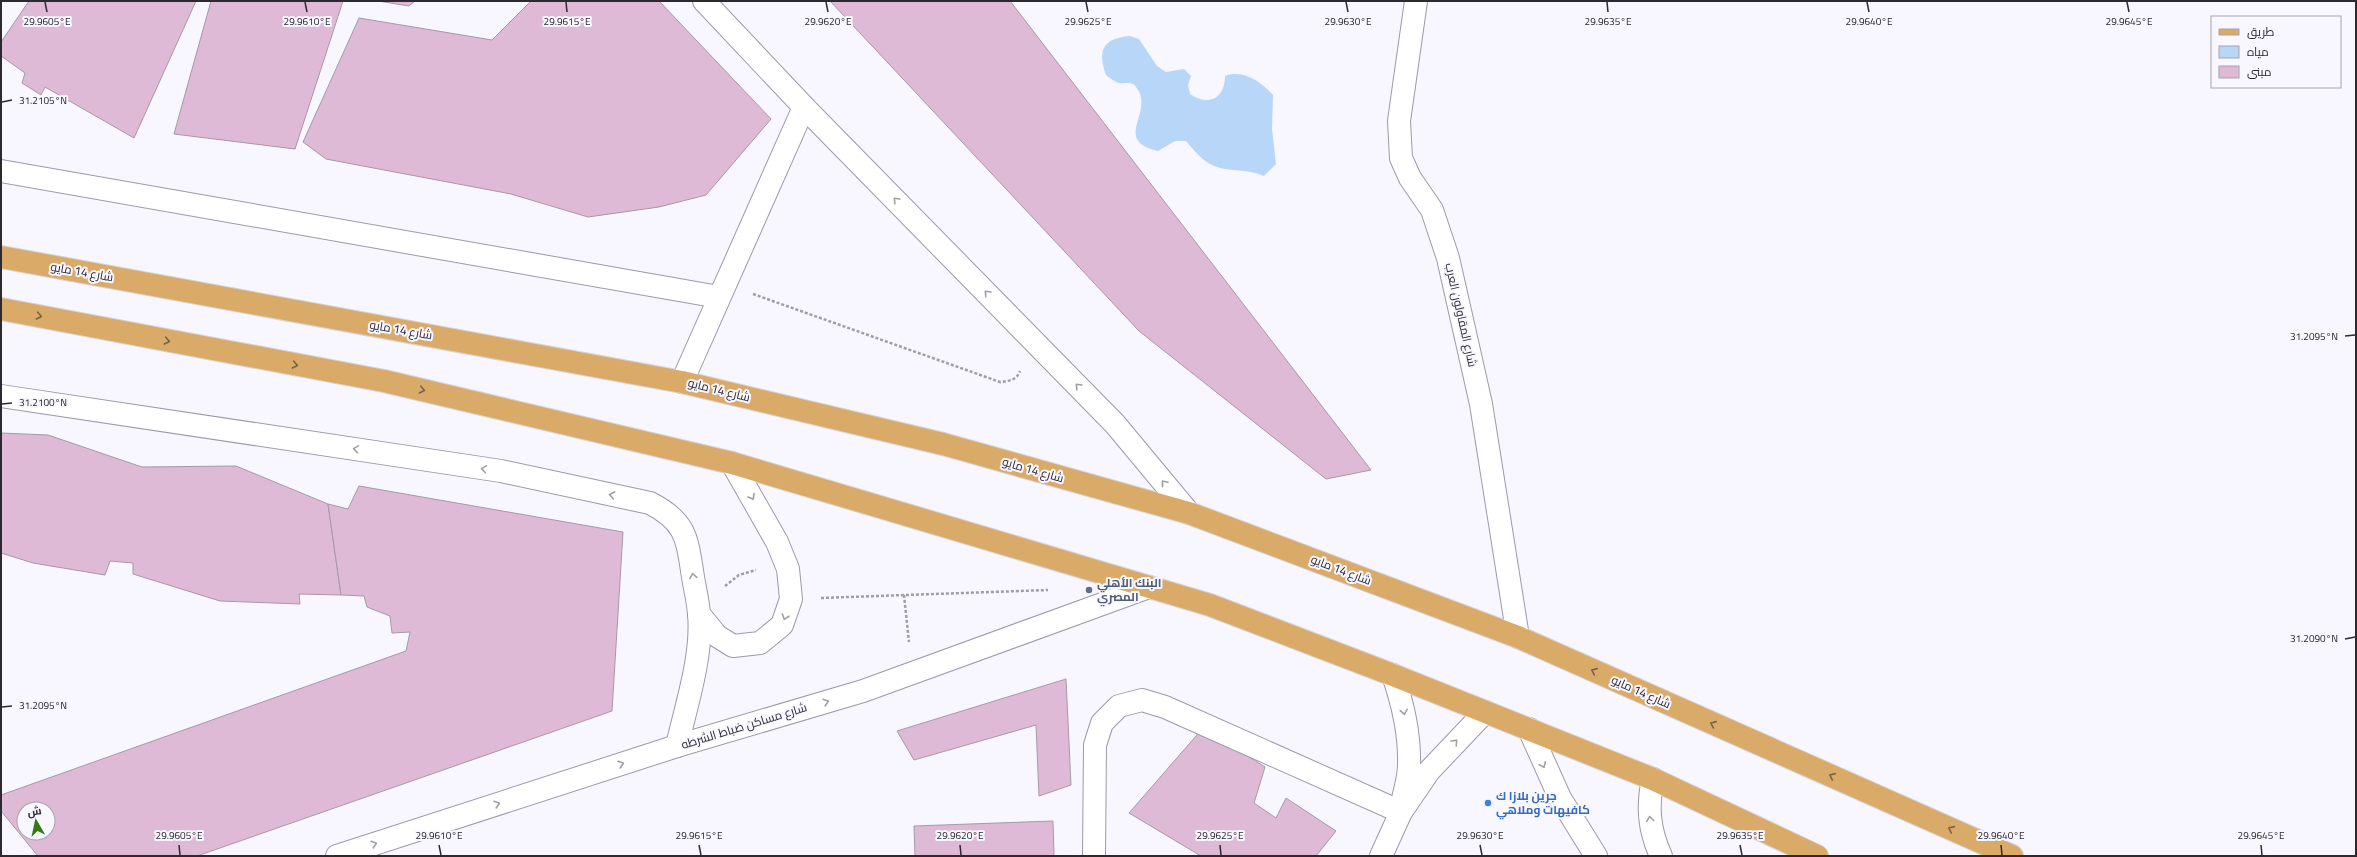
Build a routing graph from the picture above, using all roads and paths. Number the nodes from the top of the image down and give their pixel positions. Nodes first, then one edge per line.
1 (704, 1) edge
2 (1416, 1) edge
3 (804, 107) junction
4 (1, 171) edge
5 (1, 257) edge
6 (722, 290) junction
7 (1, 309) edge
8 (1021, 365) dead end
9 (682, 382) junction
10 (1, 396) edge
11 (732, 463) junction
12 (1189, 513) junction
13 (788, 570) junction
14 (1149, 587) junction
15 (1054, 590) dead end
16 (904, 595) junction
17 (791, 599) junction
18 (699, 614) junction
19 (1518, 637) junction
20 (913, 673) junction
21 (1393, 675) junction
22 (1485, 712) junction
23 (1529, 729) junction
24 (677, 746) junction
25 (1653, 779) junction
26 (1401, 812) junction
27 (336, 856) edge
28 (1094, 856) edge
29 (1381, 856) edge
30 (1596, 856) edge
31 (1661, 856) edge
32 (1817, 856) edge
33 (2012, 856) edge

1 - 3 street
2 - 19 street, شارع المقاولون العرب
3 - 6 street
12 -> 3 street
4 - 6 street
5 - 9 main road, شارع 14 مايو
6 - 8 path
6 - 9 street
7 -> 11 main road
9 - 12 main road, شارع 14 مايو
18 -> 10 street
11 -> 13 street
11 - 14 main road
12 - 19 main road, شارع 14 مايو
13 - 17 street
13 - 18 path
14 - 20 street, شارع مساكن ضباط الشرطه
14 - 21 main road
15 - 16 path
16 - 17 path
16 - 20 path
17 -> 18 street
18 - 24 street
33 -> 19 main road, شارع 14 مايو
24 -> 20 street, شارع مساكن ضباط الشرطه
21 - 22 main road
21 -> 26 street
22 - 23 main road
26 -> 22 street
23 - 25 main road
23 -> 30 street
27 -> 24 street, شارع مساكن ضباط الشرطه
31 -> 25 street
25 - 32 main road
26 - 28 street
26 - 29 street

